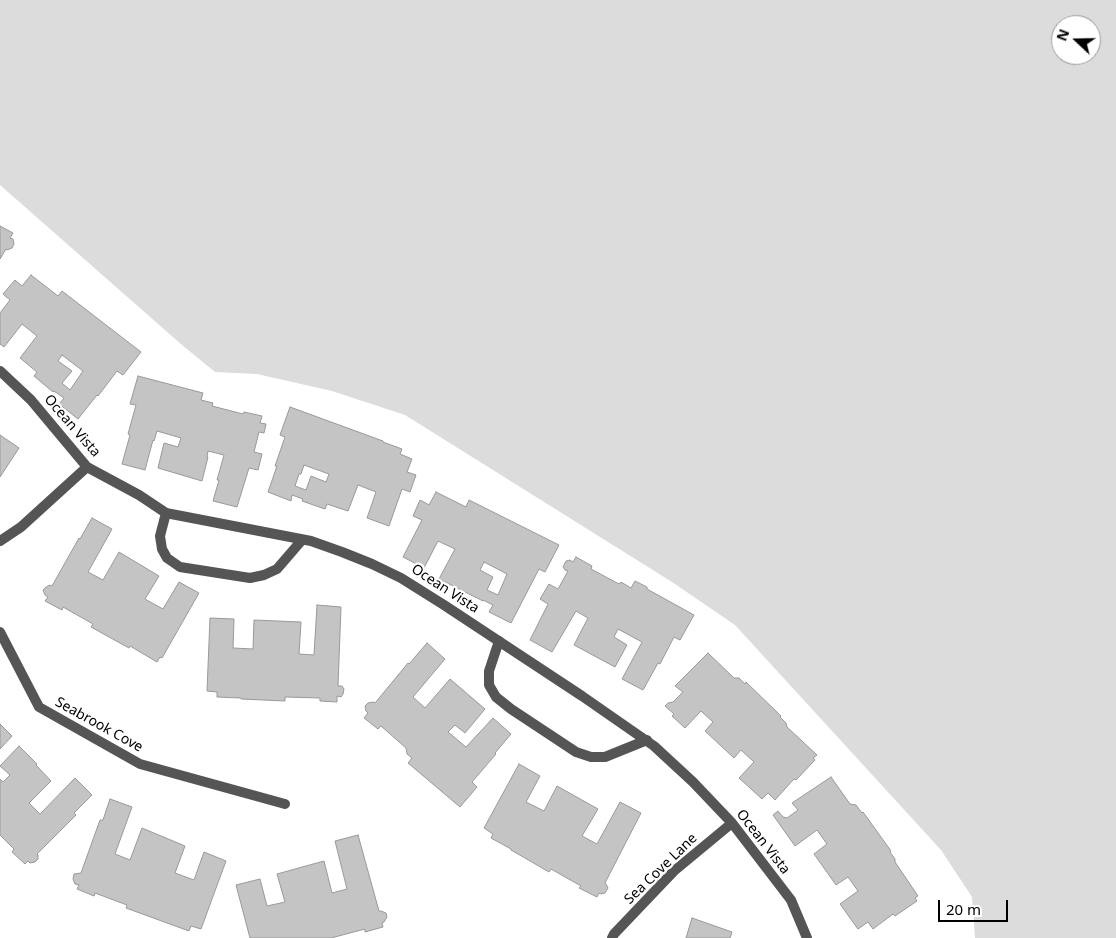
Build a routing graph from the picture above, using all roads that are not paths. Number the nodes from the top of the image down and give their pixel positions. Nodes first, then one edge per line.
1 (0, 371) edge
2 (88, 467) junction
3 (166, 513) junction
4 (302, 540) junction
5 (0, 541) edge
6 (0, 632) edge
7 (499, 641) junction
8 (646, 740) junction
9 (285, 804) dead end
10 (732, 823) junction
11 (612, 938) edge
12 (807, 938) edge

1 - 2 street, Ocean Vista
2 - 3 street, Ocean Vista
2 - 5 street
3 - 4 street, Ocean Vista
3 - 4 street
4 - 7 street, Ocean Vista
6 - 9 street, Seabrook Cove
7 - 8 street, Ocean Vista
7 - 8 street
8 - 10 street, Ocean Vista
10 - 11 street, Sea Cove Lane
10 - 12 street, Ocean Vista

